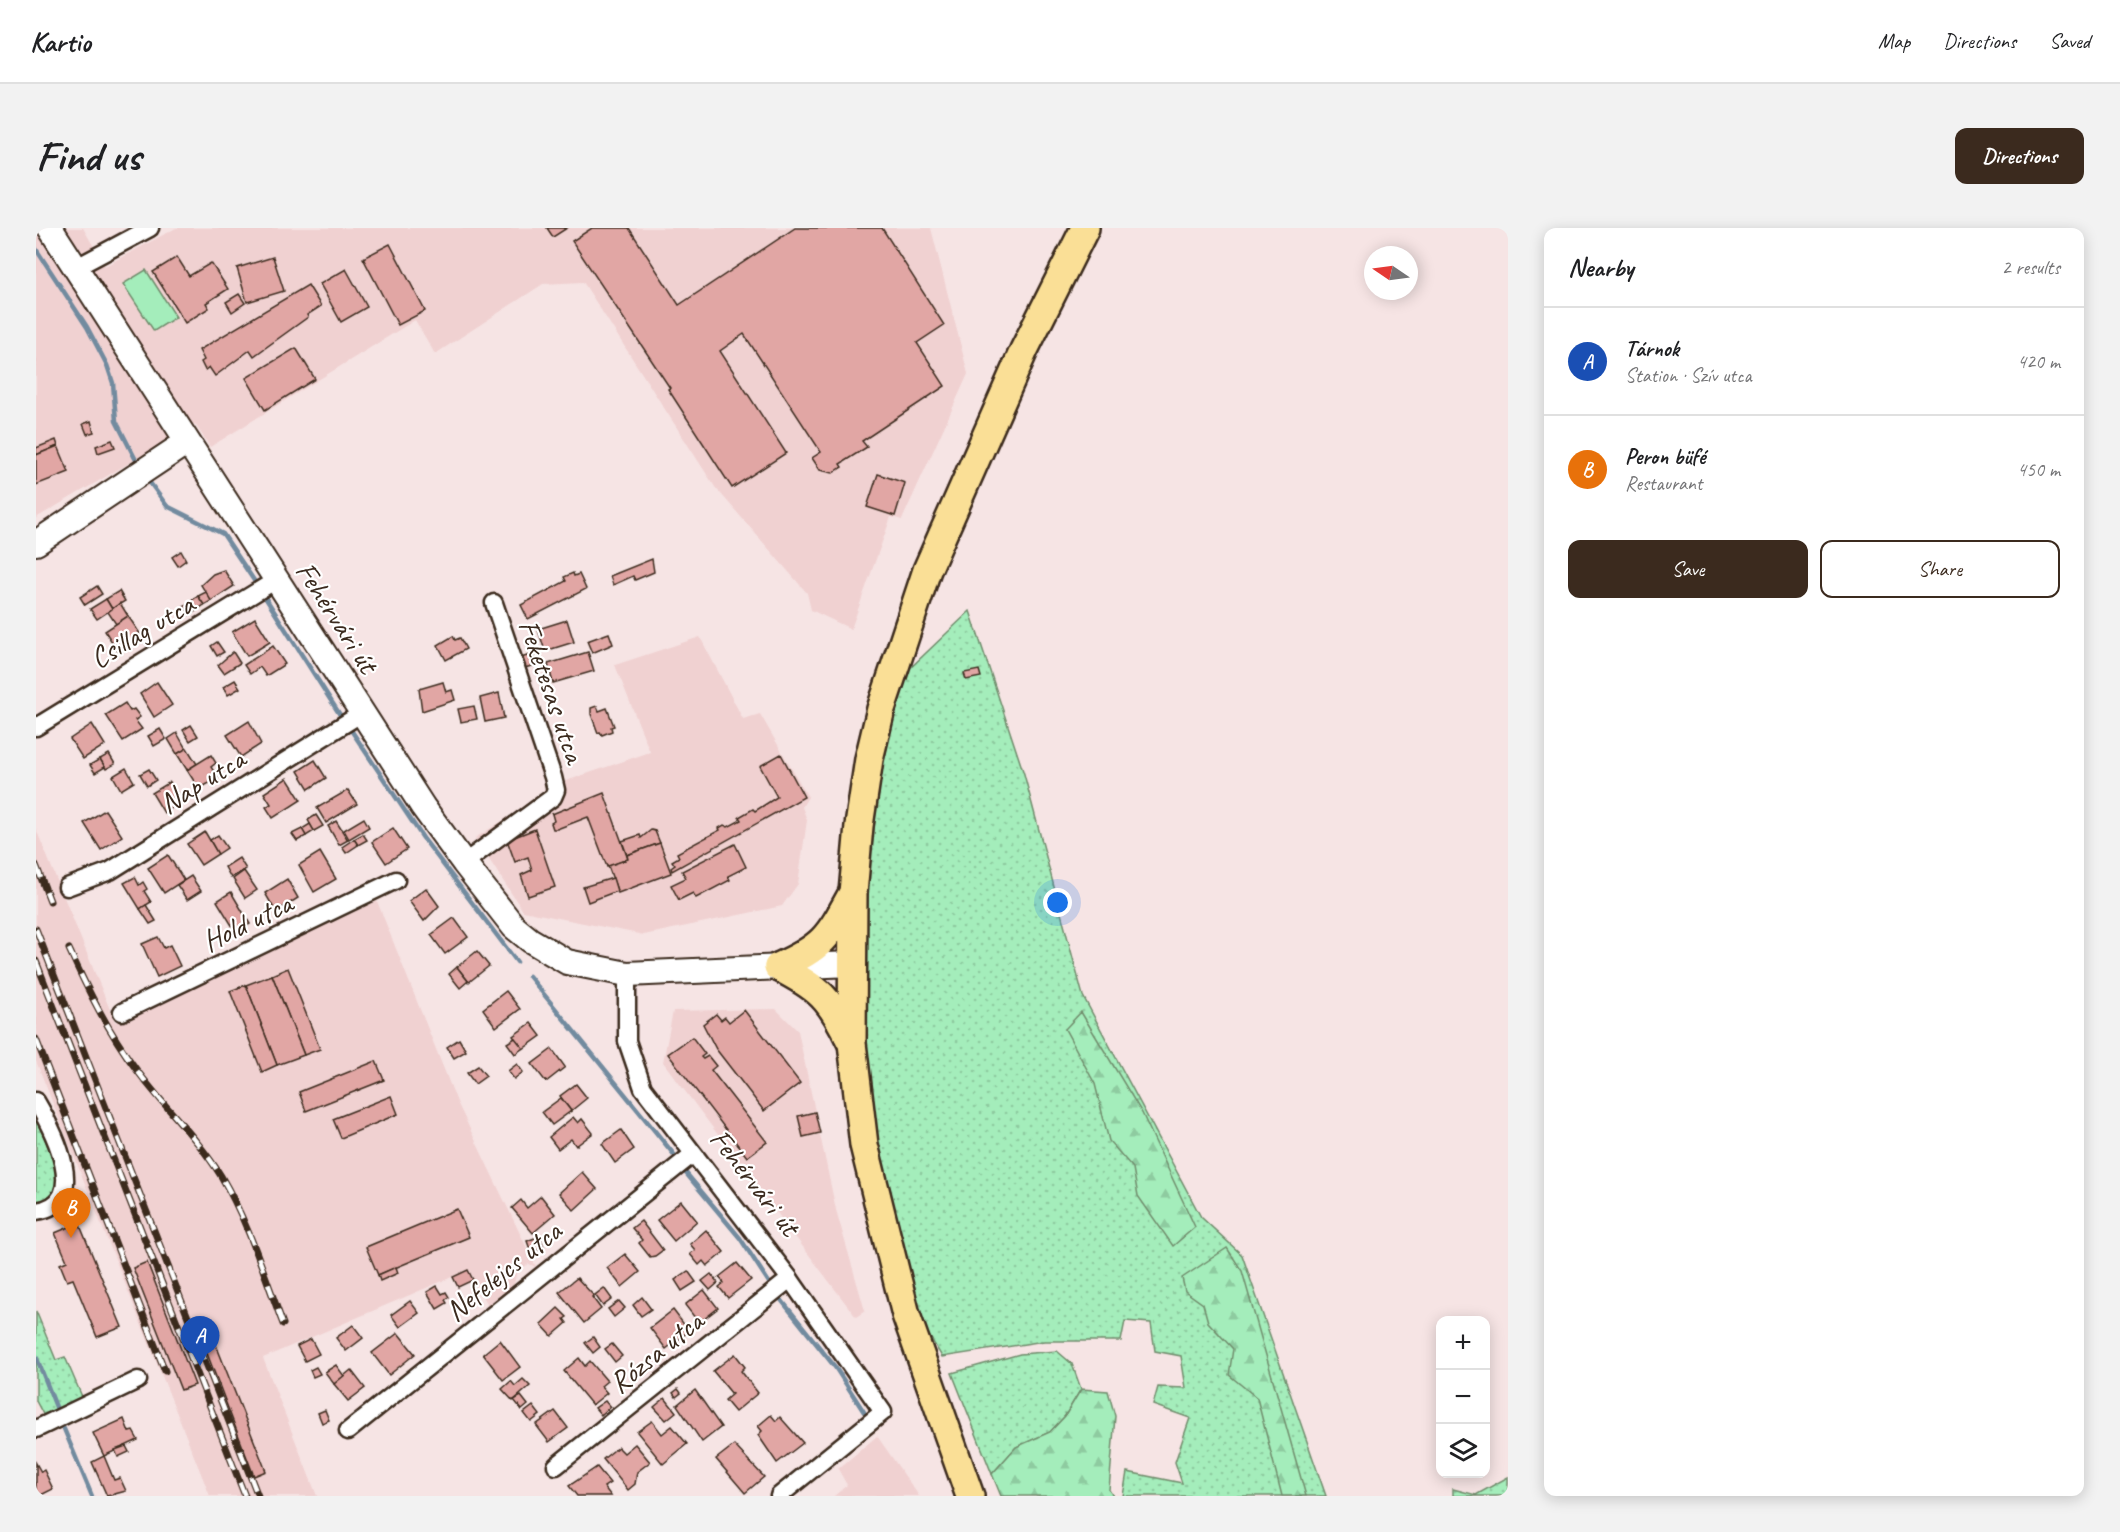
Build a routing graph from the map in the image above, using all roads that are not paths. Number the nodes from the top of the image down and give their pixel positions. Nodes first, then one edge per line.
1 (50, 228) edge
2 (150, 228) edge
3 (1084, 228) edge
4 (75, 268) junction
5 (187, 442) junction
6 (36, 543) edge
7 (276, 580) junction
8 (494, 603) dead end
9 (362, 713) junction
10 (36, 727) edge
11 (464, 863) junction
12 (396, 880) dead end
13 (67, 887) dead end
14 (853, 893) junction
15 (851, 964) junction
16 (778, 967) junction
17 (627, 974) junction
18 (122, 1012) dead end
19 (852, 1043) junction
20 (36, 1101) edge
21 (693, 1154) junction
22 (36, 1211) edge
23 (790, 1279) junction
24 (138, 1380) dead end
25 (36, 1429) edge
26 (348, 1431) dead end
27 (556, 1466) dead end
28 (779, 1496) edge
29 (970, 1496) edge

1 - 4 main road, Fehérvári út
2 - 4 street
3 - 14 main road
4 - 5 main road, Fehérvári út
5 - 6 main road
5 - 7 main road, Fehérvári út
7 - 9 main road, Fehérvári út
7 - 10 street, Csillag utca
8 - 11 street, Feketesas utca
9 - 11 main road, Fehérvári út
9 - 13 street, Nap utca
11 - 17 main road, Fehérvári út
12 - 18 street, Hold utca
14 - 15 main road
14 - 16 main road
15 - 16 main road, Fehérvári út
15 - 19 main road
16 - 17 main road, Fehérvári út
16 - 19 main road
17 - 21 street, Fehérvári út
19 - 29 main road
20 - 22 street
21 - 23 street, Fehérvári út
21 - 26 street, Nefelejcs utca
23 - 27 street, Rózsa utca
23 - 28 street, Fehérvári út
24 - 25 street

